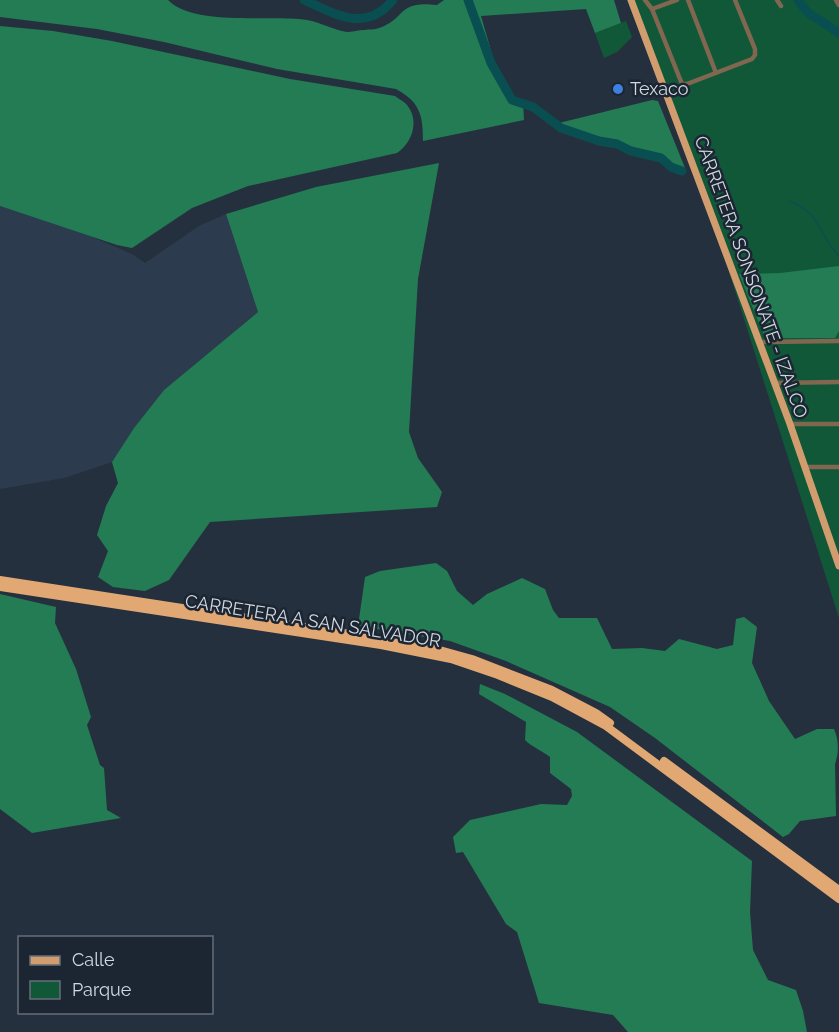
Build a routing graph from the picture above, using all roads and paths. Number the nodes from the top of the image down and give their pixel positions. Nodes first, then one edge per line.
1 (631, 0) edge
2 (645, 0) edge
3 (677, 0) edge
4 (688, 0) edge
5 (735, 0) edge
6 (777, 0) edge
7 (836, 0) edge
8 (839, 5) edge
9 (781, 6) dead end
10 (652, 9) junction
11 (716, 73) junction
12 (839, 341) edge
13 (759, 342) junction
14 (839, 382) edge
15 (775, 383) junction
16 (790, 424) junction
17 (839, 424) edge
18 (805, 467) junction
19 (839, 467) edge
20 (839, 566) edge
21 (0, 580) edge
22 (0, 587) edge
23 (839, 890) edge
24 (839, 899) edge

1 - 13 main road, CARRETERA SONSONATE - IZALCO
2 - 10 street
3 - 10 street
4 - 11 street
5 - 11 street
6 - 9 street
7 - 8 street
10 - 11 street
12 - 13 street
13 - 15 main road, CARRETERA SONSONATE - IZALCO
14 - 15 street
15 - 16 main road, CARRETERA SONSONATE - IZALCO
16 - 17 street
16 - 18 main road, CARRETERA SONSONATE - IZALCO
18 - 19 street
18 - 20 main road, CARRETERA SONSONATE - IZALCO
21 - 23 highway
22 - 24 highway, CARRETERA A SAN SALVADOR

